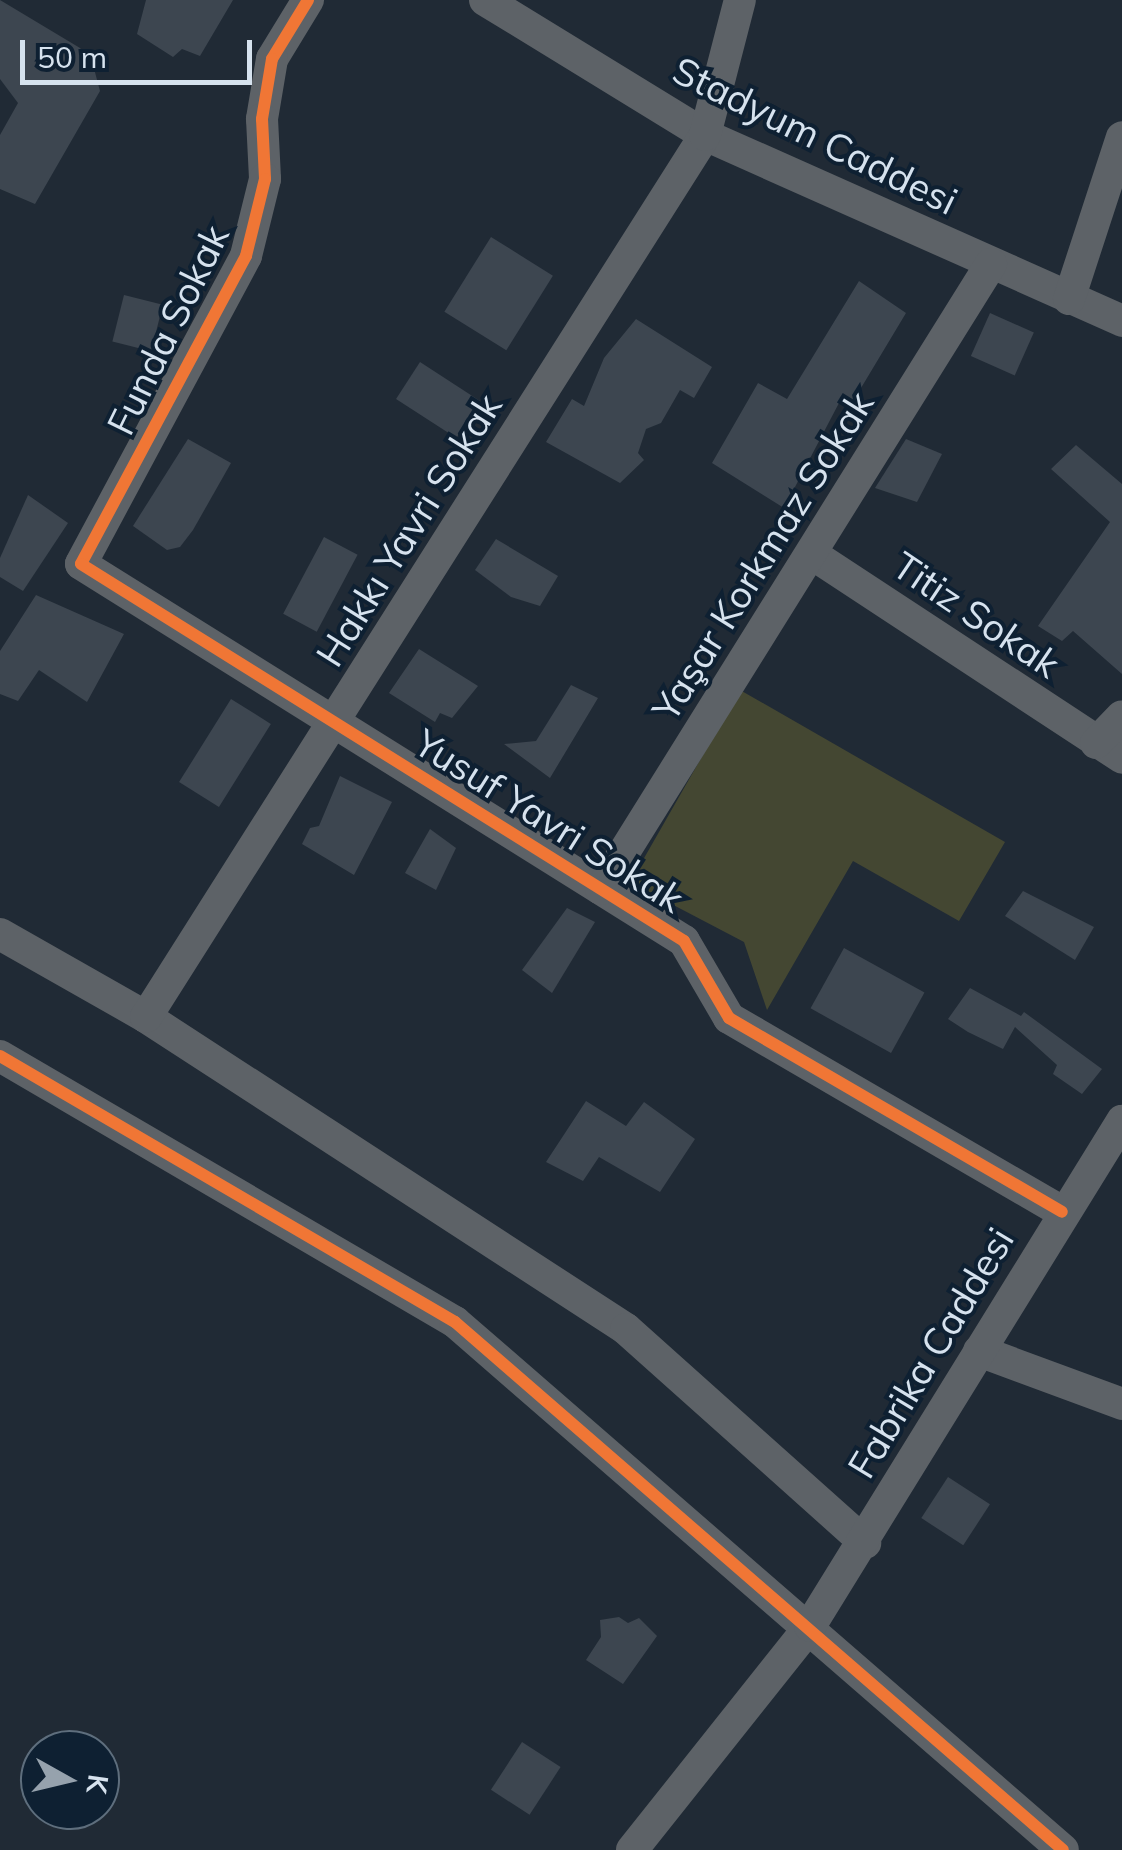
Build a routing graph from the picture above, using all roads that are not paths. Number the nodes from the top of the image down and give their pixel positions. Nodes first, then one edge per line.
1 (308, 0) edge
2 (485, 0) edge
3 (740, 0) edge
4 (705, 135) junction
5 (1122, 138) edge
6 (991, 264) junction
7 (1069, 299) junction
8 (1122, 321) edge
9 (812, 554) junction
10 (81, 564) joint
11 (1122, 716) edge
12 (335, 723) junction
13 (1109, 751) edge
14 (601, 889) junction
15 (0, 934) edge
16 (146, 1017) junction
17 (0, 1056) edge
18 (1122, 1121) edge
19 (1062, 1212) junction
20 (979, 1351) junction
21 (1122, 1404) edge
22 (865, 1542) junction
23 (810, 1626) junction
24 (632, 1850) edge
25 (1063, 1850) edge

1 - 10 street, Funda Sokak
2 - 4 street, Stadyum Caddesi
3 - 4 street, Hakkı Yavri Sokak
4 - 6 street, Stadyum Caddesi
4 - 12 street, Hakkı Yavri Sokak
5 - 7 street
6 - 7 street, Stadyum Caddesi
6 - 9 street, Yaşar Korkmaz Sokak
7 - 8 street, Stadyum Caddesi
9 - 13 street, Titiz Sokak
9 - 14 street, Yaşar Korkmaz Sokak
10 - 12 street, Yusuf Yavri Sokak
11 - 13 street, Titiz Sokak
12 - 14 street, Yusuf Yavri Sokak
12 - 16 street, Hakkı Yavri Sokak
14 - 19 street, Yusuf Yavri Sokak
15 - 16 street
16 - 22 street
17 - 23 street
18 - 19 street, Fabrika Caddesi
19 - 20 street, Fabrika Caddesi
20 - 21 street
20 - 22 street, Fabrika Caddesi
22 - 23 street, Fabrika Caddesi
23 - 24 street, Fabrika Caddesi
23 - 25 street

